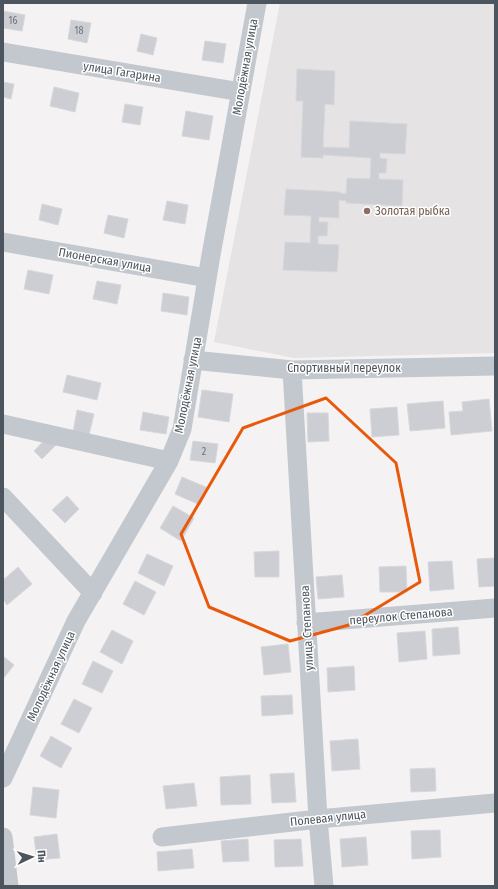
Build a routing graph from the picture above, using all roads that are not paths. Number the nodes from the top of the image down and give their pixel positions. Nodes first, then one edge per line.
1 (257, 3) edge
2 (3, 52) edge
3 (241, 92) junction
4 (3, 242) edge
5 (207, 278) junction
6 (194, 360) junction
7 (495, 366) edge
8 (292, 370) junction
9 (3, 424) edge
10 (169, 461) junction
11 (3, 497) edge
12 (93, 593) junction
13 (495, 608) edge
14 (306, 623) junction
15 (3, 778) edge
16 (495, 803) edge
17 (318, 819) junction
18 (3, 837) edge
19 (162, 837) dead end
20 (8, 886) edge
21 (324, 886) edge

1 - 3 street, Молодёжная улица
2 - 3 street, улица Гагарина
3 - 5 street, Молодёжная улица
4 - 5 street, Пионерская улица
5 - 6 street, Молодёжная улица
6 - 8 street, Спортивный переулок
6 - 10 street, Молодёжная улица
7 - 8 street, Спортивный переулок
8 - 14 street, улица Степанова
9 - 10 street
10 - 12 street, Молодёжная улица
11 - 12 street
12 - 15 street, Молодёжная улица
13 - 14 street, переулок Степанова
14 - 17 street, улица Степанова
16 - 17 street, Полевая улица
17 - 19 street, Полевая улица
17 - 21 street, улица Степанова
18 - 20 street

